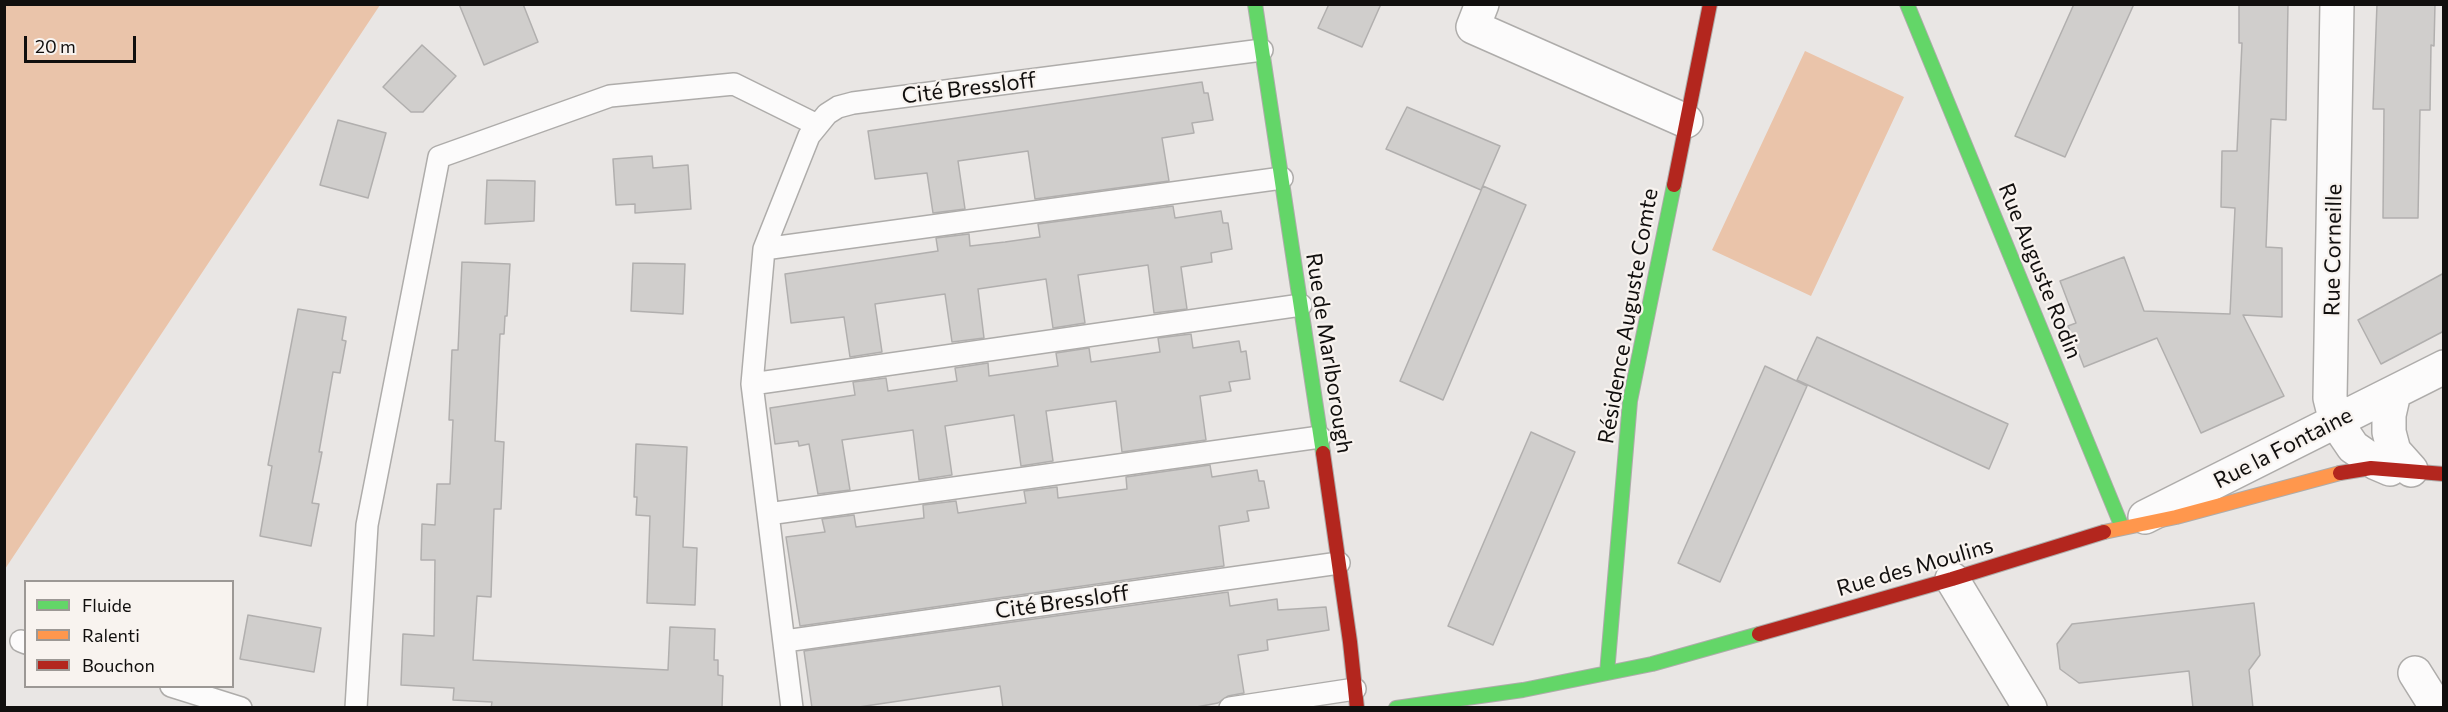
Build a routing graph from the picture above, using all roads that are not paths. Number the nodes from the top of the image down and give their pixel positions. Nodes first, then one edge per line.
1 (1255, 4) edge
2 (1482, 4) edge
3 (1710, 4) edge
4 (1907, 4) edge
5 (2337, 4) edge
6 (1262, 50) junction
7 (1686, 121) junction
8 (817, 125) junction
9 (1282, 178) junction
10 (764, 249) junction
11 (1300, 305) junction
12 (2444, 367) edge
13 (752, 384) junction
14 (2394, 393) junction
15 (2336, 422) junction
16 (1320, 437) junction
17 (2400, 469) junction
18 (2444, 474) edge
19 (768, 514) junction
20 (2122, 527) junction
21 (1339, 563) junction
22 (1952, 579) junction
23 (785, 640) junction
24 (1606, 673) junction
25 (2415, 673) dead end
26 (174, 688) edge
27 (1356, 698) edge
28 (241, 708) edge
29 (356, 708) edge
30 (792, 708) edge
31 (1230, 708) edge
32 (1396, 708) edge
33 (2030, 708) edge
34 (2437, 708) edge

1 - 6 street, Rue de Marlborough
2 - 7 street
3 - 7 street, Résidence Auguste Comte
4 - 20 street, Rue Auguste Rodin
5 - 15 street, Rue Corneille
6 - 8 lane, Cité Bressloff
6 - 9 street, Rue de Marlborough
7 - 24 street, Résidence Auguste Comte
8 - 10 lane, Cité Bressloff
8 - 29 lane
9 - 10 lane
9 - 11 street, Rue de Marlborough
10 - 13 lane, Cité Bressloff
11 - 13 lane
11 - 16 street, Rue de Marlborough
12 - 14 street, Rue la Fontaine
13 - 19 lane, Cité Bressloff
14 - 15 street, Rue la Fontaine
14 - 17 street
15 - 17 street, Rue Corneille
15 - 20 street, Rue la Fontaine
16 - 19 lane
16 - 21 street, Rue de Marlborough
17 - 18 street, Rue des Moulins
17 - 20 street, Rue des Moulins
19 - 23 lane, Cité Bressloff
20 - 22 street, Rue des Moulins
21 - 23 lane, Cité Bressloff
21 - 27 street, Rue de Marlborough
22 - 24 street, Rue des Moulins
22 - 33 street
23 - 30 lane, Cité Bressloff
24 - 32 street, Rue des Moulins
25 - 34 street
26 - 28 lane
27 - 31 lane

